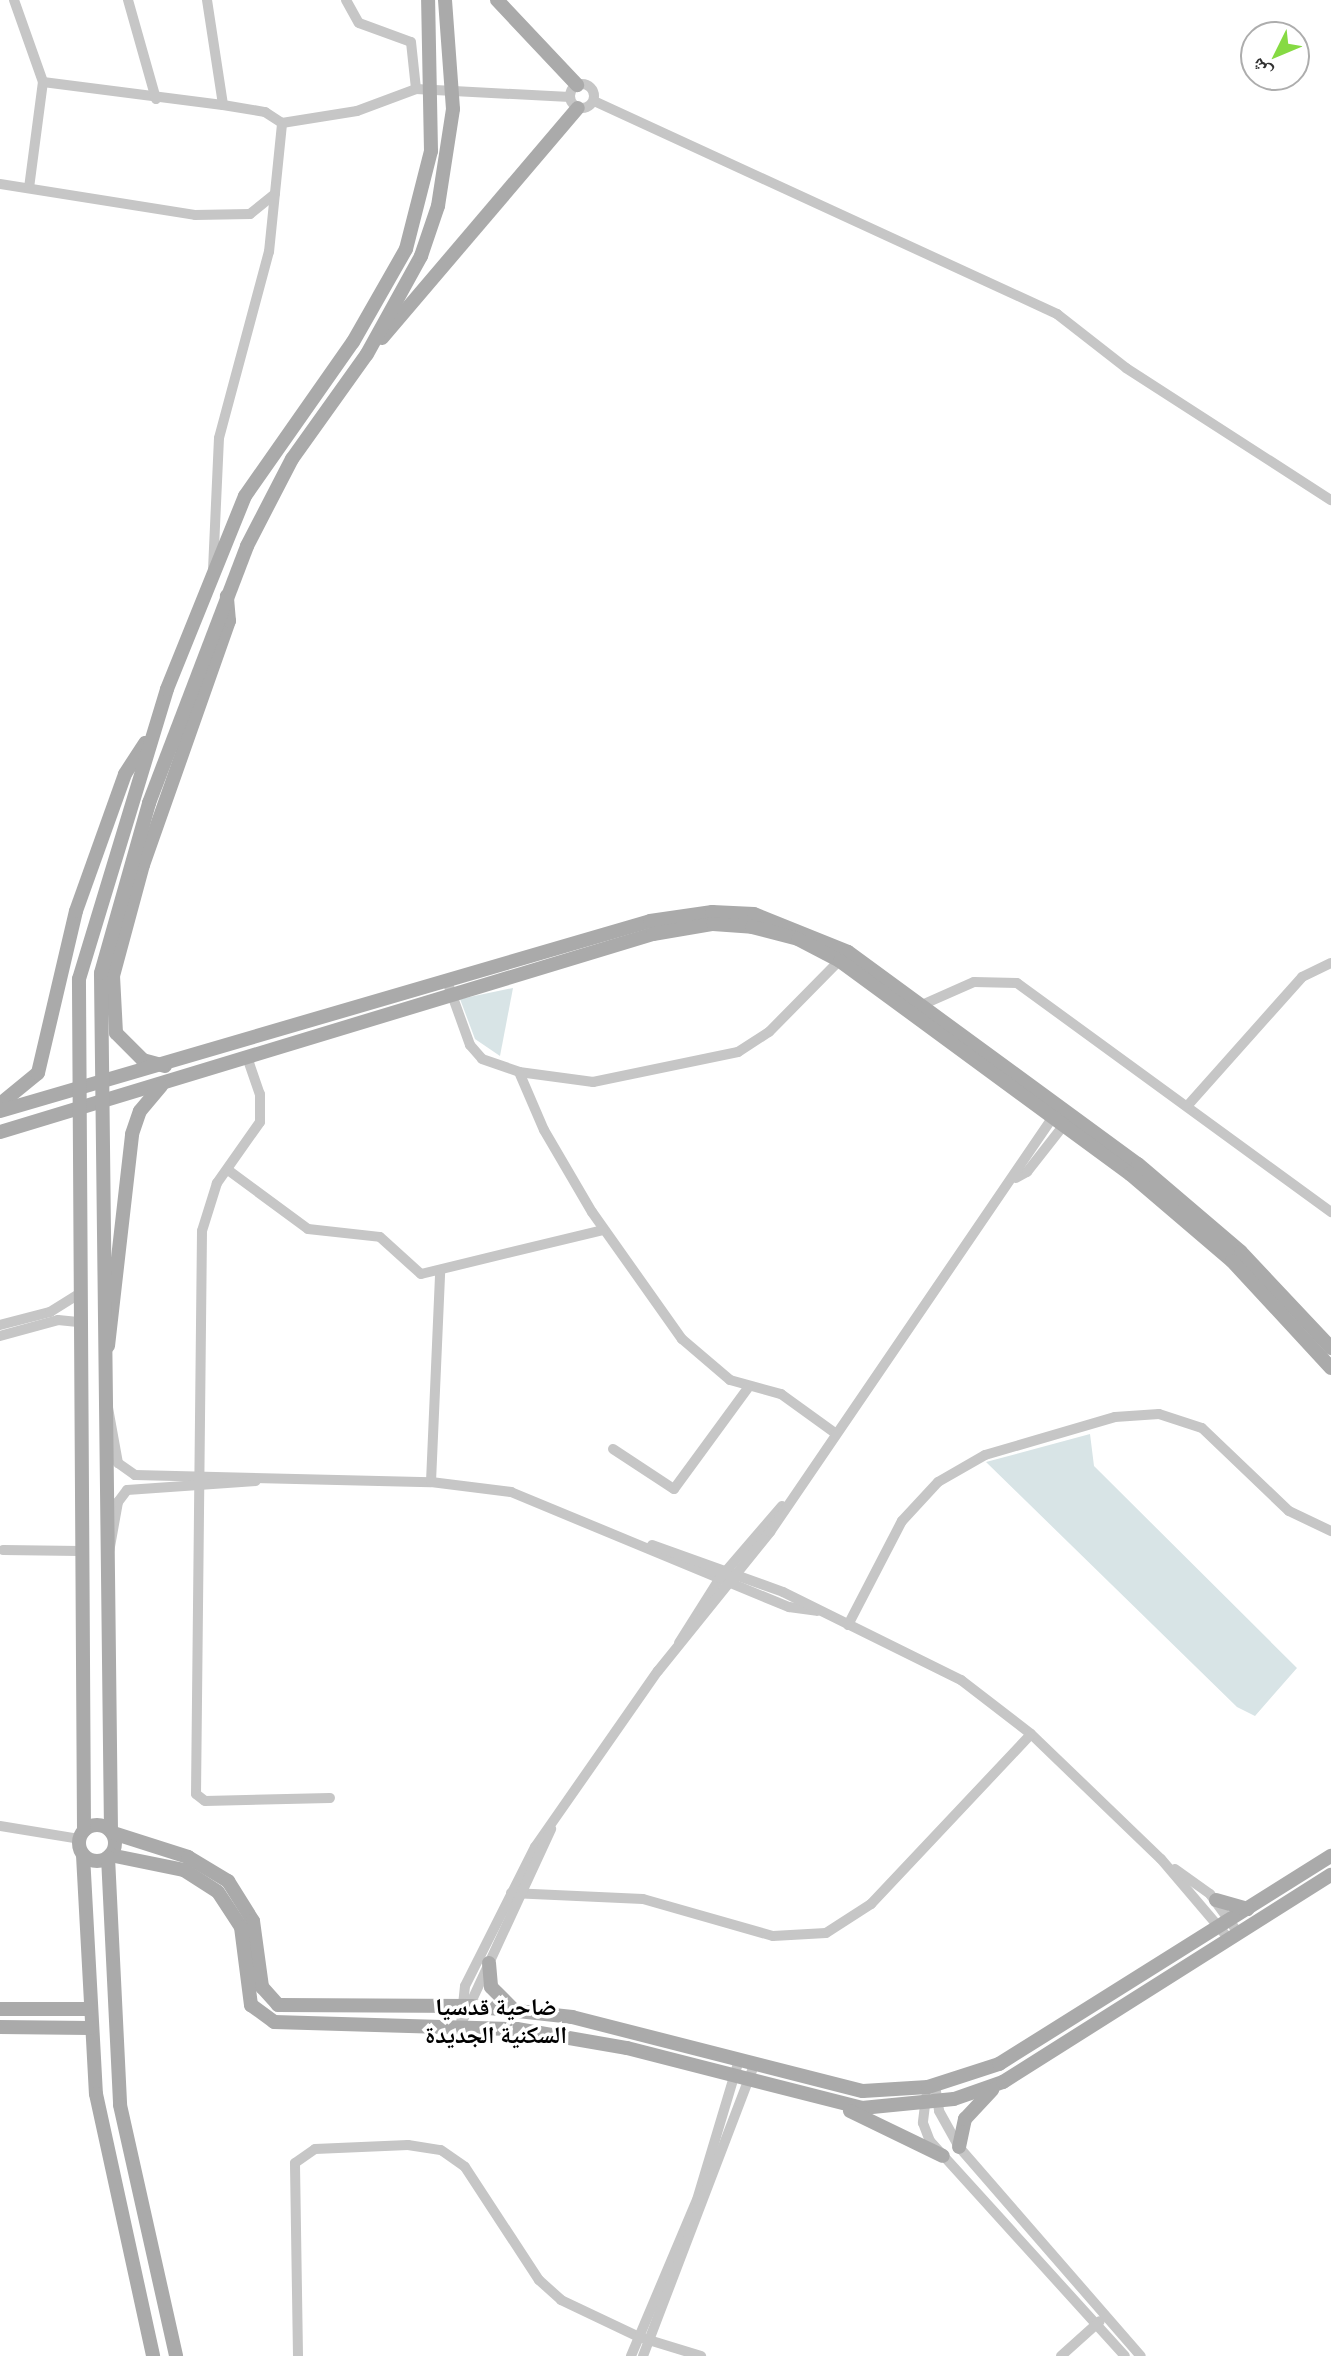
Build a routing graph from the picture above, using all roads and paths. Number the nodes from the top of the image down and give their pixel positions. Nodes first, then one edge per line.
1 (14, 0) edge
2 (128, 0) edge
3 (207, 0) edge
4 (346, 0) edge
5 (428, 0) edge
6 (445, 0) edge
7 (497, 0) edge
8 (43, 82) junction
9 (416, 89) junction
10 (575, 97) junction
11 (156, 99) junction
12 (594, 101) junction
13 (223, 105) junction
14 (282, 122) junction
15 (0, 184) edge
16 (29, 188) junction
17 (275, 194) junction
18 (367, 354) junction
19 (1331, 500) edge
20 (214, 573) junction
21 (227, 592) junction
22 (153, 730) junction
23 (844, 957) junction
24 (1331, 963) edge
25 (449, 987) junction
26 (914, 1008) junction
27 (247, 1057) junction
28 (166, 1066) junction
29 (519, 1072) junction
30 (165, 1083) junction
31 (0, 1104) edge
32 (1189, 1104) junction
33 (0, 1111) edge
34 (1062, 1116) junction
35 (0, 1132) edge
36 (228, 1170) junction
37 (1331, 1212) edge
38 (603, 1230) junction
39 (440, 1272) junction
40 (79, 1294) junction
41 (78, 1322) junction
42 (0, 1325) edge
43 (0, 1336) edge
44 (1331, 1348) edge
45 (104, 1357) junction
46 (1331, 1368) edge
47 (748, 1388) junction
48 (105, 1405) junction
49 (835, 1433) junction
50 (613, 1449) dead end
51 (202, 1474) junction
52 (135, 1475) junction
53 (259, 1481) junction
54 (430, 1482) junction
55 (203, 1487) junction
56 (135, 1488) junction
57 (785, 1504) junction
58 (1331, 1531) edge
59 (4, 1550) dead end
60 (80, 1551) junction
61 (109, 1552) junction
62 (723, 1574) junction
63 (736, 1579) junction
64 (848, 1625) junction
65 (679, 1643) junction
66 (1031, 1734) junction
67 (330, 1798) dead end
68 (0, 1826) edge
69 (112, 1832) junction
70 (81, 1835) junction
71 (136, 1852) junction
72 (83, 1855) junction
73 (109, 1856) junction
74 (1331, 1856) edge
75 (1161, 1859) junction
76 (1331, 1875) edge
77 (516, 1894) junction
78 (1216, 1900) junction
79 (1248, 1909) junction
80 (1225, 1925) junction
81 (1235, 1937) junction
82 (489, 1962) junction
83 (271, 2001) junction
84 (465, 2006) junction
85 (0, 2009) edge
86 (89, 2009) junction
87 (515, 2009) junction
88 (257, 2013) junction
89 (461, 2024) junction
90 (0, 2027) edge
91 (90, 2028) junction
92 (739, 2060) junction
93 (754, 2064) junction
94 (741, 2080) junction
95 (1003, 2082) junction
96 (931, 2086) junction
97 (931, 2102) junction
98 (828, 2104) junction
99 (959, 2147) junction
100 (943, 2156) junction
101 (1101, 2320) junction
102 (645, 2339) junction
103 (153, 2356) edge
104 (176, 2356) edge
105 (298, 2356) edge
106 (631, 2356) edge
107 (643, 2356) edge
108 (701, 2356) edge
109 (1061, 2356) edge
110 (1125, 2356) edge
111 (1141, 2356) edge

1 - 8 street
2 - 11 street
3 - 13 street
4 - 9 street
5 - 20 main road
6 - 18 main road
7 - 10 main road
8 - 11 street
8 - 16 street
9 - 10 street
9 - 14 street
10 - 12 street
10 - 12 street
10 - 18 main road
11 - 13 street
12 - 19 street
13 - 14 street
14 - 17 street
15 - 16 street
16 - 17 street
17 - 20 street
18 - 21 main road
20 - 22 main road
21 - 28 main road
21 - 45 main road
22 - 31 main road
22 - 40 main road
23 - 25 main road
23 - 26 main road
23 - 29 street
24 - 32 street
25 - 27 main road
25 - 28 main road
25 - 29 street
26 - 32 street
26 - 34 main road
27 - 30 main road
27 - 36 street
28 - 33 main road
29 - 38 street
30 - 35 main road
30 - 45 main road
32 - 37 street
34 - 44 main road
34 - 46 main road
34 - 49 street
36 - 39 street
36 - 51 street
38 - 39 street
38 - 47 street
39 - 54 street
40 - 41 main road
40 - 42 street
41 - 43 street
41 - 60 main road
45 - 48 main road
47 - 49 street
47 - 50 street
48 - 52 street
48 - 61 main road
49 - 57 street
51 - 52 street
51 - 53 street
51 - 55 street
52 - 56 street
53 - 54 street
53 - 55 street
54 - 62 street
55 - 56 street
55 - 67 street
56 - 61 street
57 - 62 street
57 - 63 street
58 - 64 street
59 - 60 street
60 - 70 main road
61 - 69 main road
62 - 63 street
62 - 65 street
63 - 64 street
63 - 65 street
64 - 66 street
65 - 77 street
66 - 75 street
66 - 77 street
68 - 70 street
69 - 70 main road
69 - 71 main road
69 - 73 main road
70 - 72 main road
71 - 73 main road
71 - 83 main road
71 - 88 main road
72 - 73 main road
72 - 86 main road
73 - 104 main road
74 - 79 main road
75 - 78 street
75 - 80 street
76 - 81 main road
77 - 82 street
77 - 84 street
78 - 79 main road
78 - 80 street
79 - 80 main road
80 - 81 street
80 - 96 main road
81 - 95 main road
82 - 84 street
82 - 87 main road
83 - 84 main road
83 - 88 main road
84 - 87 main road
84 - 89 street
85 - 86 main road
86 - 91 main road
87 - 92 main road
88 - 89 main road
89 - 94 main road
90 - 91 main road
91 - 103 main road
92 - 93 main road
92 - 94 street
93 - 94 street
93 - 96 main road
94 - 98 main road
94 - 102 street
95 - 97 main road
95 - 99 main road
96 - 97 street
97 - 98 main road
97 - 99 street
97 - 100 street
98 - 100 main road
99 - 100 street
99 - 101 street
100 - 101 street
101 - 109 street
101 - 110 street
101 - 111 street
102 - 105 street
102 - 106 street
102 - 107 street
102 - 108 street

